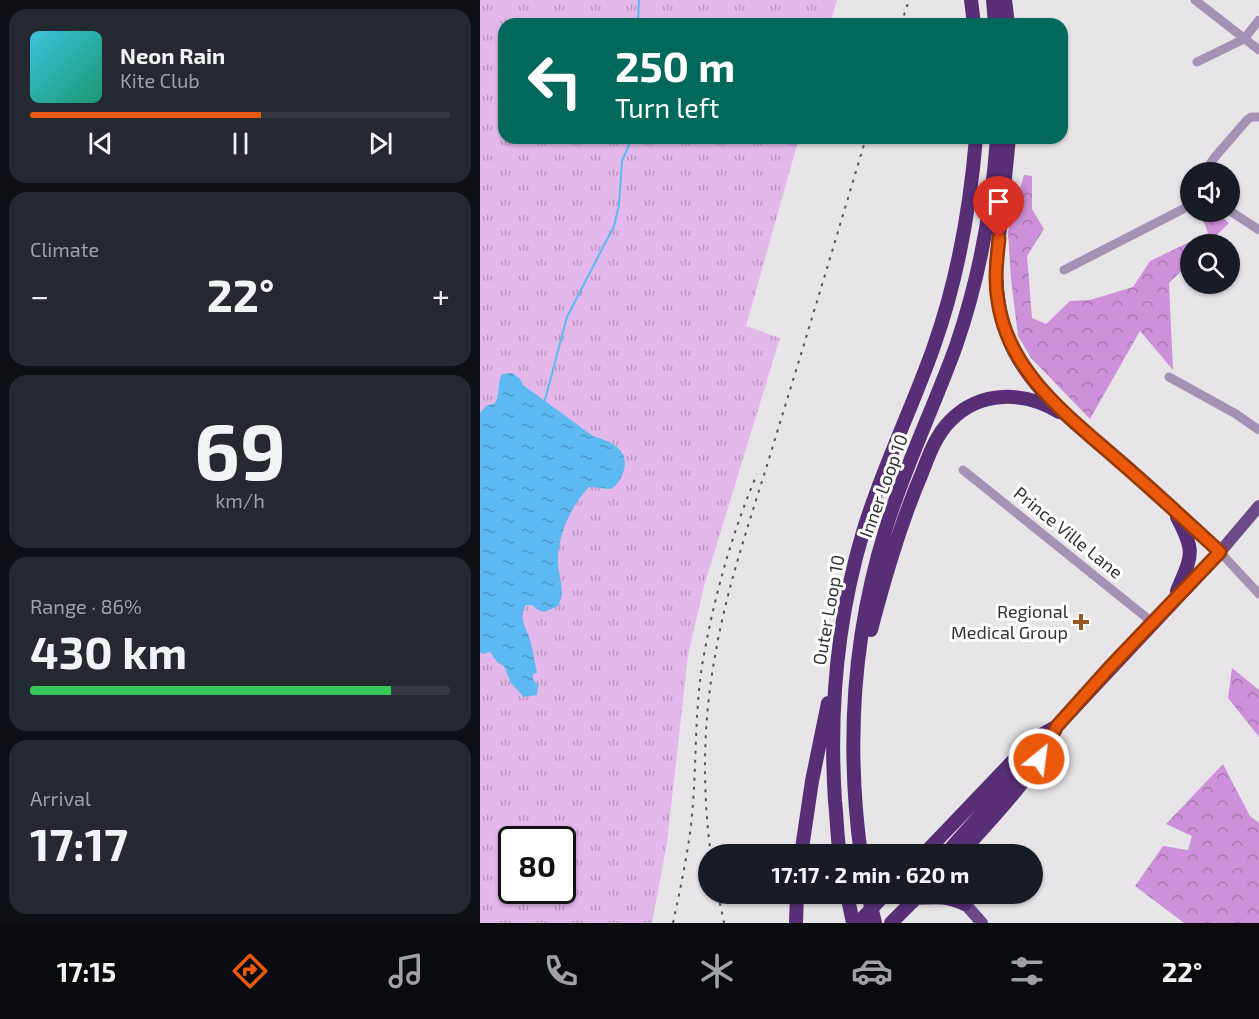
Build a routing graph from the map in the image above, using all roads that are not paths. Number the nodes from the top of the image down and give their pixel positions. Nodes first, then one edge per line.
1 (971, 0) edge
2 (993, 0) edge
3 (1005, 0) edge
4 (1195, 0) edge
5 (973, 18) edge
6 (994, 18) edge
7 (1007, 18) edge
8 (1259, 20) edge
9 (1244, 39) junction
10 (1259, 50) edge
11 (1197, 62) dead end
12 (1259, 117) edge
13 (975, 144) edge
14 (996, 144) edge
15 (1008, 144) edge
16 (1211, 162) edge
17 (1180, 211) edge
18 (1240, 218) edge
19 (1259, 230) edge
20 (1064, 270) dead end
21 (1169, 377) dead end
22 (1072, 420) junction
23 (1259, 430) edge
24 (963, 470) dead end
25 (1259, 506) edge
26 (1172, 507) junction
27 (1220, 552) junction
28 (1259, 594) edge
29 (1174, 599) junction
30 (1152, 622) junction
31 (838, 655) junction
32 (854, 717) junction
33 (1057, 726) junction
34 (1027, 746) junction
35 (803, 844) edge
36 (839, 844) edge
37 (860, 844) edge
38 (933, 844) edge
39 (955, 844) edge
40 (969, 844) edge
41 (797, 904) edge
42 (852, 904) edge
43 (866, 904) edge
44 (877, 904) edge
45 (910, 904) edge
46 (967, 904) edge
47 (862, 922) edge
48 (796, 923) edge
49 (891, 923) edge
50 (982, 923) edge

1 - 5 highway
2 - 6 highway
3 - 7 highway
4 - 9 street
8 - 9 street
9 - 10 street
9 - 11 street
12 - 16 street
13 - 31 highway, Outer Loop 10
14 - 32 highway, Inner Loop 10
15 - 22 highway
17 - 20 street
18 - 19 street
21 - 23 street
22 - 26 highway
22 - 32 highway
24 - 30 street, Prince Ville Lane
25 - 27 main road
26 - 27 highway
26 - 29 highway
27 - 28 street
27 - 29 highway
29 - 30 highway
30 - 33 highway
31 - 35 highway
31 - 36 highway, Outer Loop 10
32 - 37 highway, Inner Loop 10
33 - 34 highway
33 - 40 highway
34 - 38 highway
34 - 39 highway
41 - 48 highway
42 - 47 highway
43 - 47 highway
44 - 47 highway, bridge
45 - 49 highway
46 - 50 main road

